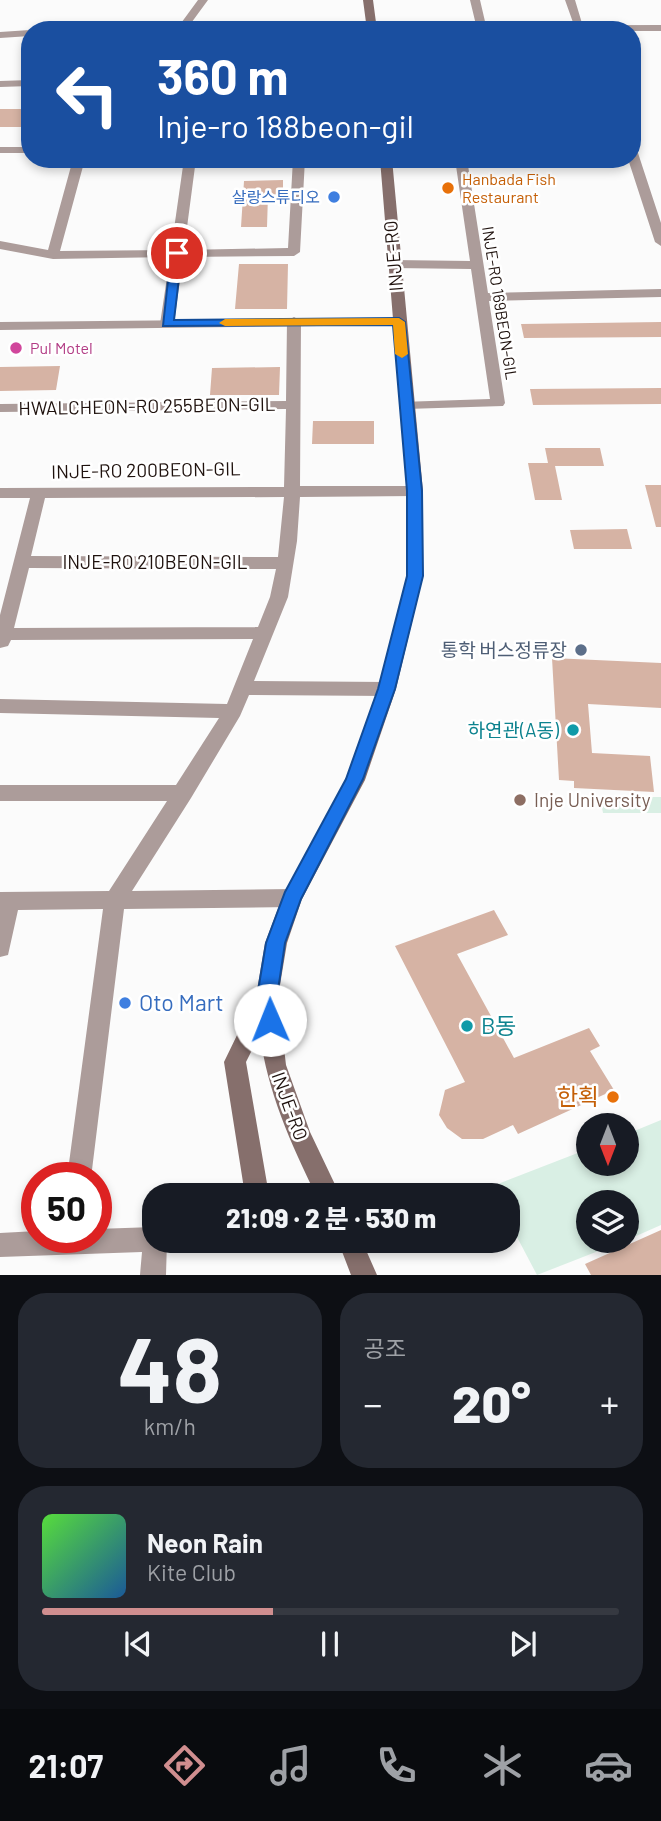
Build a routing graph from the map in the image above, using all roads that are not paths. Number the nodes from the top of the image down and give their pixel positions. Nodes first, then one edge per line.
1 (200, 0) edge
2 (368, 0) edge
3 (475, 0) edge
4 (570, 0) edge
5 (186, 21) edge
6 (371, 21) edge
7 (480, 21) edge
8 (577, 21) edge
9 (641, 28) edge
10 (661, 28) edge
11 (21, 34) edge
12 (0, 35) edge
13 (21, 83) edge
14 (0, 84) edge
15 (0, 150) edge
16 (21, 150) edge
17 (77, 168) edge
18 (189, 168) edge
19 (299, 168) edge
20 (387, 168) edge
21 (462, 168) edge
22 (637, 168) edge
23 (647, 197) junction
24 (661, 197) edge
25 (661, 242) edge
26 (0, 245) edge
27 (177, 253) junction
28 (53, 255) junction
29 (393, 264) junction
30 (477, 265) junction
31 (661, 293) edge
32 (482, 297) junction
33 (294, 321) junction
34 (399, 322) junction
35 (167, 324) junction
36 (0, 327) edge
37 (293, 405) junction
38 (406, 405) junction
39 (0, 408) edge
40 (292, 490) junction
41 (415, 491) junction
42 (39, 492) junction
43 (0, 493) edge
44 (24, 562) junction
45 (286, 563) junction
46 (264, 633) junction
47 (2, 638) edge
48 (245, 688) junction
49 (387, 689) junction
50 (0, 706) edge
51 (233, 711) junction
52 (0, 793) edge
53 (184, 793) junction
54 (292, 898) junction
55 (116, 900) junction
56 (5, 901) edge
57 (0, 948) edge
58 (267, 997) junction
59 (81, 1162) edge
60 (255, 1183) edge
61 (322, 1183) edge
62 (112, 1239) edge
63 (142, 1240) edge
64 (21, 1243) edge
65 (0, 1245) edge
66 (154, 1253) edge
67 (355, 1253) edge
68 (153, 1275) edge
69 (364, 1275) edge

1 - 5 street
2 - 6 main road
3 - 7 street
4 - 8 street
9 - 10 street
11 - 12 street
13 - 14 street
15 - 16 street
17 - 28 street
18 - 27 street
19 - 27 street
20 - 29 main road, INJE-RO
21 - 30 street, INJE-RO 169BEON-GIL
22 - 23 street
23 - 24 street
23 - 25 street
26 - 28 street
27 - 28 street
27 - 35 street
29 - 30 street
29 - 34 main road, INJE-RO
30 - 32 street, INJE-RO 169BEON-GIL
31 - 32 street
32 - 38 street, INJE-RO 169BEON-GIL
33 - 34 street
33 - 35 street
33 - 37 street
34 - 38 main road, INJE-RO
35 - 36 street
37 - 39 street, HWALCHEON-RO 255BEON-GIL
37 - 40 street
38 - 41 main road, INJE-RO
40 - 41 street, INJE-RO 200BEON-GIL
40 - 42 street, INJE-RO 200BEON-GIL
40 - 45 street
41 - 49 main road, INJE-RO
42 - 43 street, INJE-RO 200BEON-GIL
42 - 44 street
44 - 45 street, INJE-RO 210BEON-GIL
44 - 47 street
45 - 46 street
46 - 47 street
46 - 48 street
48 - 49 street
48 - 51 street
49 - 54 main road, INJE-RO
50 - 51 street
51 - 53 street
52 - 53 street
53 - 55 street
54 - 55 street
54 - 58 main road, INJE-RO
55 - 56 street
55 - 59 street
56 - 57 street
58 - 60 main road
58 - 61 main road, INJE-RO
62 - 63 street
64 - 65 street
66 - 68 street
67 - 69 main road

